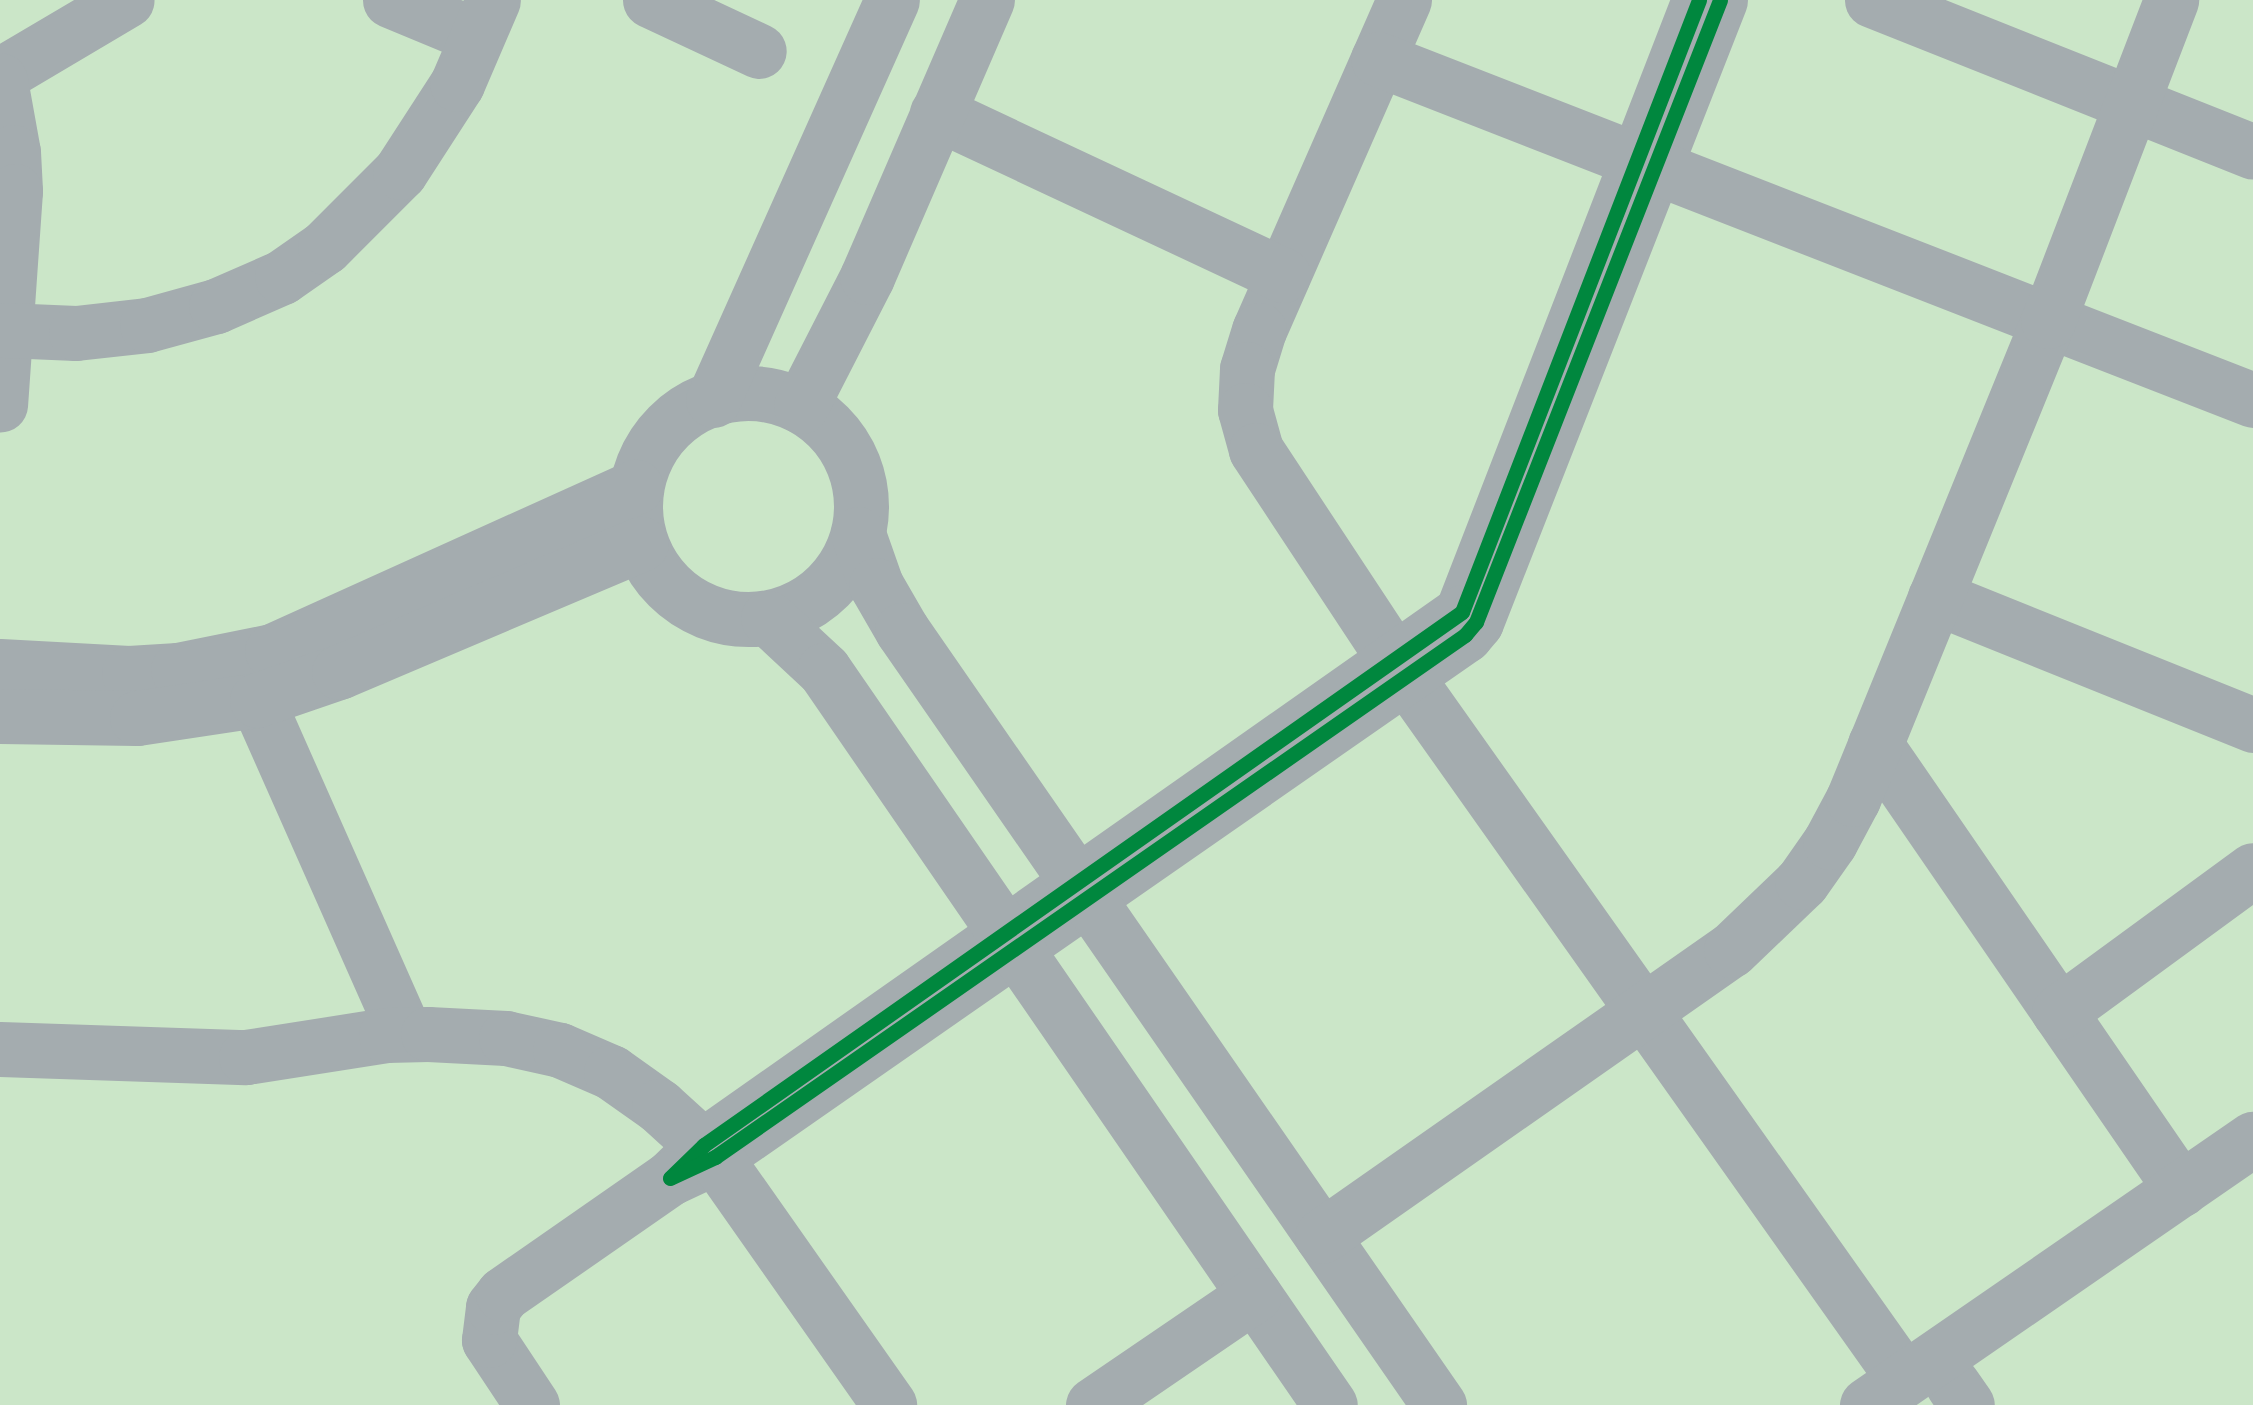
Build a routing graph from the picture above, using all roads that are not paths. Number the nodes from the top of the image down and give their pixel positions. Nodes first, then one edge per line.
1 (127, 0) edge
2 (390, 0) edge
3 (650, 0) edge
4 (892, 0) edge
5 (987, 0) edge
6 (1404, 0) edge
7 (1698, 0) edge
8 (1720, 0) edge
9 (1872, 0) edge
10 (1918, 0) edge
11 (2171, 0) edge
12 (485, 18) edge
13 (758, 51) dead end
14 (1378, 60) junction
15 (0, 78) edge
16 (2134, 97) junction
17 (932, 123) junction
18 (2253, 131) edge
19 (2253, 152) edge
20 (1646, 164) junction
21 (1279, 285) junction
22 (2048, 321) junction
23 (5, 330) junction
24 (713, 400) junction
25 (2253, 400) edge
26 (0, 404) edge
27 (800, 406) junction
28 (636, 487) junction
29 (858, 534) junction
30 (640, 544) junction
31 (1939, 588) junction
32 (768, 618) junction
33 (0, 666) edge
34 (1400, 668) junction
35 (248, 702) junction
36 (2253, 705) edge
37 (0, 716) edge
38 (2253, 725) edge
39 (1871, 755) junction
40 (2253, 870) edge
41 (2253, 889) edge
42 (1082, 890) junction
43 (1010, 940) junction
44 (1646, 1010) junction
45 (2064, 1019) junction
46 (395, 1035) junction
47 (0, 1048) edge
48 (2253, 1139) edge
49 (696, 1160) junction
50 (2174, 1194) junction
51 (1322, 1236) junction
52 (1254, 1294) junction
53 (1928, 1397) edge
54 (532, 1405) edge
55 (889, 1405) edge
56 (1093, 1405) edge
57 (1330, 1405) edge
58 (1439, 1405) edge

1 - 15 street
2 - 12 street
3 - 13 street
4 - 24 street
5 - 17 street
6 - 14 street
7 - 20 street
8 - 20 street
9 - 16 street
10 - 16 street
11 - 16 street
12 - 23 street
14 - 20 street
14 - 21 street
15 - 23 street
16 - 18 street
16 - 19 street
16 - 22 street
17 - 21 street
17 - 27 street
20 - 22 street
20 - 34 street
21 - 34 street
22 - 25 street
22 - 31 street
23 - 26 street
24 - 27 street
24 - 28 street
27 - 29 street
28 - 30 street
28 - 33 street
29 - 32 street
29 - 42 street
30 - 32 street
30 - 35 street
31 - 36 street
31 - 38 street
31 - 39 street
32 - 43 street
34 - 42 street
34 - 44 street
35 - 37 street
35 - 46 street
39 - 44 street
39 - 45 street
39 - 50 street
40 - 45 street
41 - 45 street
42 - 43 street
42 - 51 street
43 - 49 street
43 - 52 street
44 - 51 street
44 - 53 street
45 - 50 street
46 - 47 street
46 - 49 street
48 - 50 street
49 - 54 street
49 - 55 street
50 - 53 street
51 - 58 street
52 - 56 street
52 - 57 street

